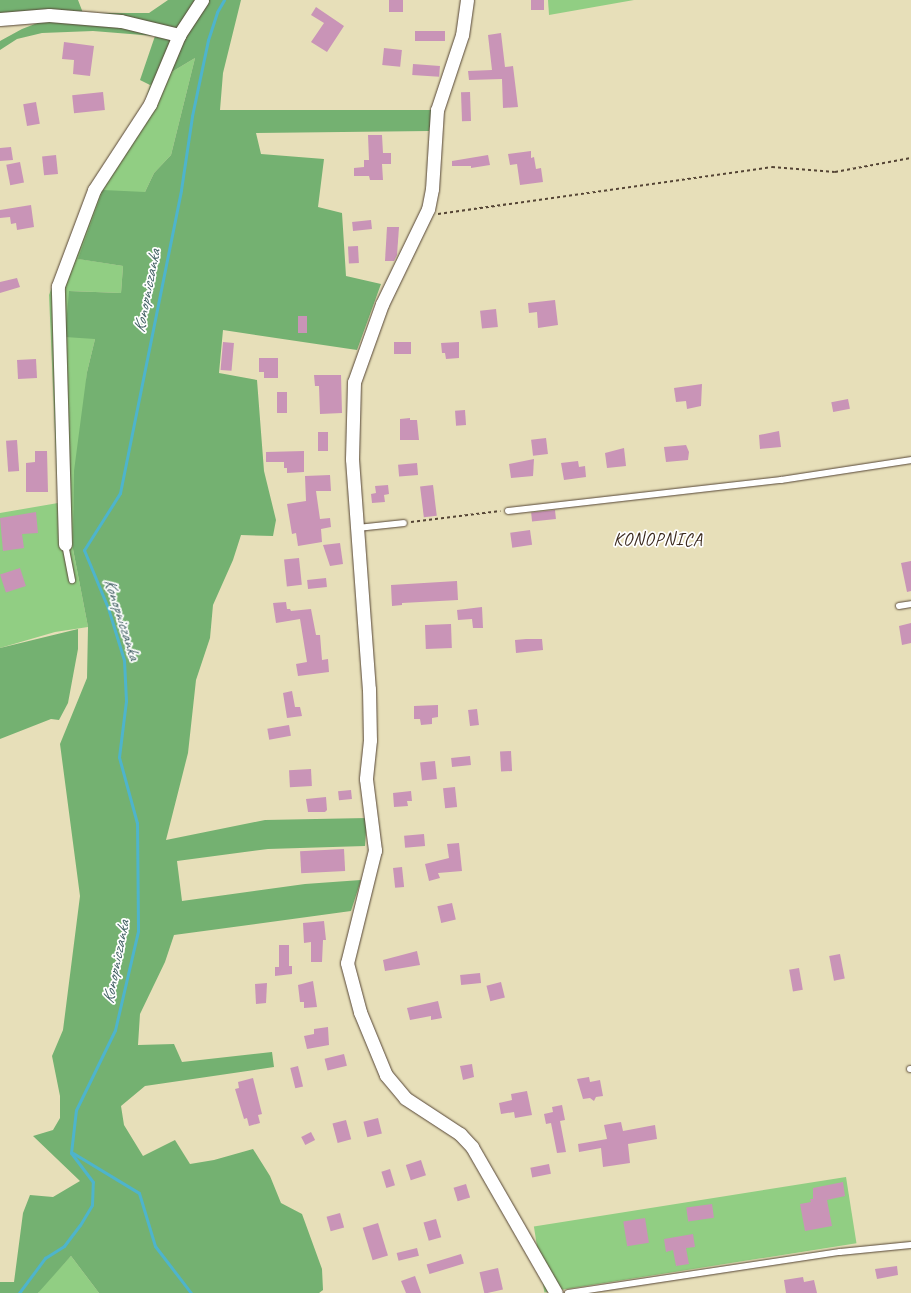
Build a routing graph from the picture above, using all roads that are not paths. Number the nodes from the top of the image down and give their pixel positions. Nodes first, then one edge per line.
1 (202, 0) edge
2 (467, 0) edge
3 (0, 18) edge
4 (179, 34) junction
5 (911, 460) edge
6 (508, 511) road end
7 (404, 523) road end
8 (358, 528) junction
9 (65, 544) joint
10 (72, 580) dead end
11 (911, 604) edge
12 (899, 606) dead end
13 (911, 1245) edge
14 (556, 1293) edge
15 (568, 1293) edge

1 - 4 street
2 - 8 street
3 - 4 street
4 - 9 street
5 - 6 lane
7 - 8 lane
8 - 14 street
9 - 10 lane
11 - 12 lane
13 - 15 lane

